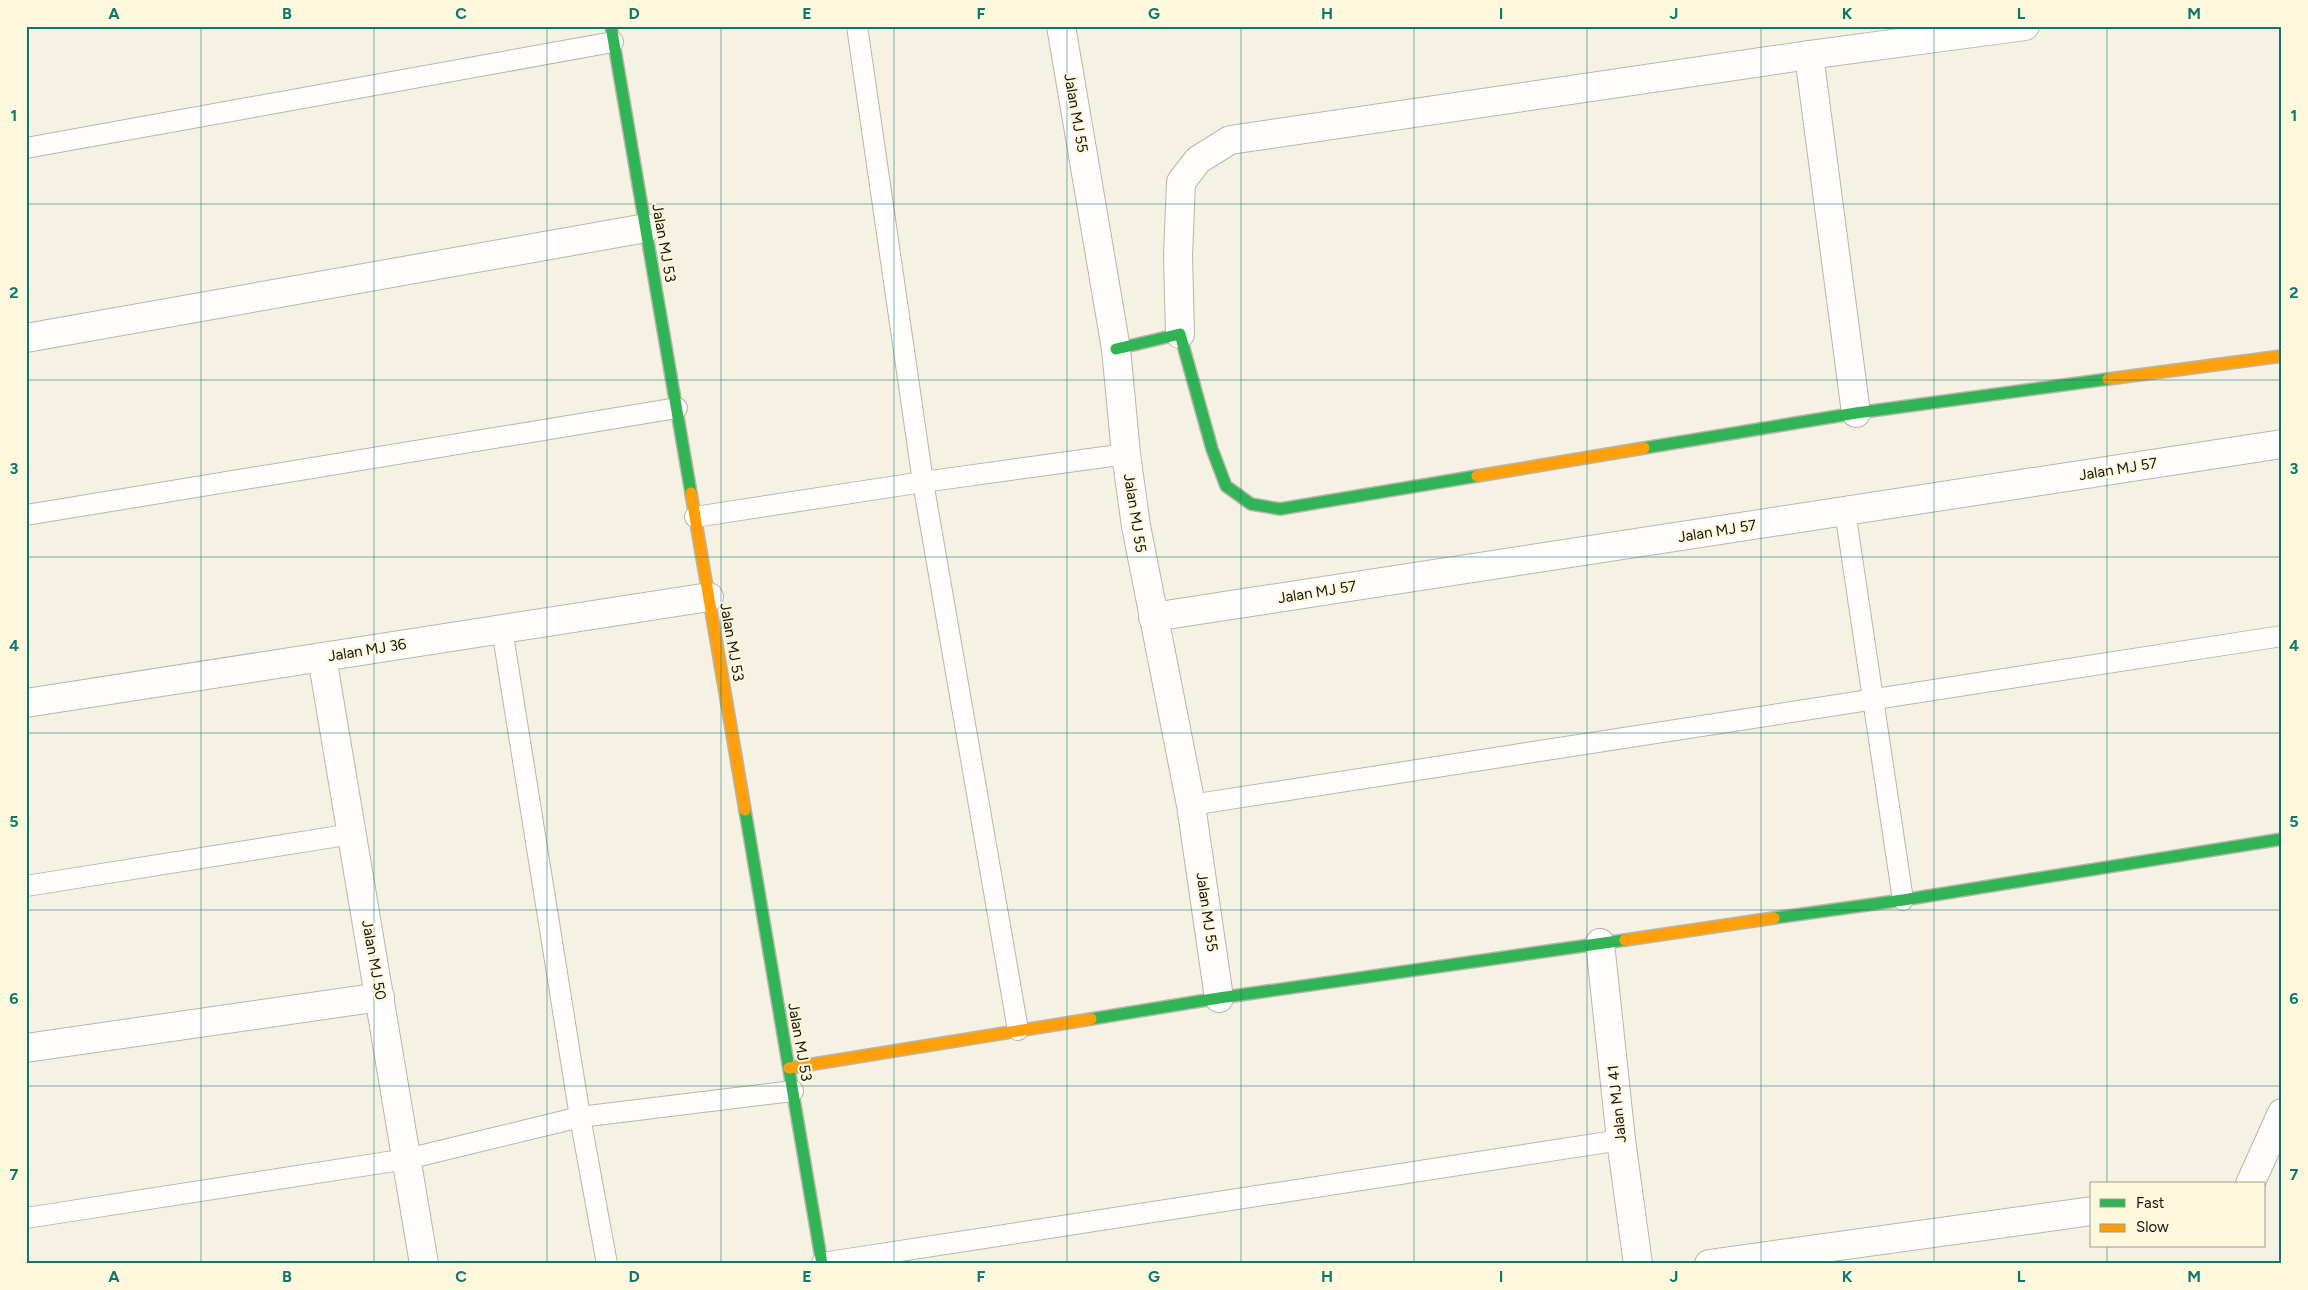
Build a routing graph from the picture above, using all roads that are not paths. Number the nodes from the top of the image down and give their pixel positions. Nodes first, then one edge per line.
1 (857, 26) edge
2 (1061, 26) edge
3 (2025, 26) edge
4 (612, 34) edge
5 (1809, 55) junction
6 (26, 148) edge
7 (646, 228) junction
8 (1180, 334) junction
9 (26, 338) edge
10 (1116, 349) junction
11 (2282, 356) edge
12 (677, 408) junction
13 (1856, 413) junction
14 (2282, 444) edge
15 (1126, 454) junction
16 (923, 482) junction
17 (1844, 511) junction
18 (26, 515) edge
19 (695, 517) junction
20 (709, 597) junction
21 (1153, 617) junction
22 (502, 629) junction
23 (2282, 636) edge
24 (322, 657) junction
25 (1874, 698) junction
26 (26, 703) edge
27 (1191, 805) junction
28 (352, 834) junction
29 (2282, 839) edge
30 (26, 886) edge
31 (1903, 900) junction
32 (1600, 943) junction
33 (380, 997) junction
34 (1219, 998) junction
35 (1018, 1030) junction
36 (26, 1048) edge
37 (789, 1068) junction
38 (793, 1091) junction
39 (2282, 1113) edge
40 (580, 1117) junction
41 (1621, 1140) junction
42 (407, 1159) junction
43 (2251, 1182) edge
44 (2090, 1211) edge
45 (26, 1218) edge
46 (424, 1264) edge
47 (607, 1264) edge
48 (822, 1264) edge
49 (1638, 1264) edge
50 (1709, 1264) edge

1 - 16 lane
2 - 10 street, Jalan MJ 55
3 - 5 street
4 - 6 lane
4 - 7 street, Jalan MJ 53
5 - 8 street
5 - 13 street
7 - 9 street
7 - 12 street, Jalan MJ 53
8 - 10 street
8 - 13 street
10 - 15 street, Jalan MJ 55
11 - 13 street
12 - 18 lane
12 - 19 street, Jalan MJ 53
14 - 17 street, Jalan MJ 57
15 - 16 lane
15 - 21 street, Jalan MJ 55
16 - 19 lane
16 - 35 lane
17 - 21 street, Jalan MJ 57
17 - 25 lane
19 - 20 street, Jalan MJ 53
20 - 22 street, Jalan MJ 36
20 - 37 street, Jalan MJ 53
21 - 27 street, Jalan MJ 55
22 - 24 street, Jalan MJ 36
22 - 40 lane
23 - 25 lane
24 - 26 street, Jalan MJ 36
24 - 28 street, Jalan MJ 50
25 - 27 lane
25 - 31 lane
27 - 34 street, Jalan MJ 55
28 - 30 lane
28 - 33 street, Jalan MJ 50
29 - 31 street
31 - 32 street
32 - 34 street
32 - 41 street, Jalan MJ 41
33 - 36 street
33 - 42 street, Jalan MJ 50
34 - 35 street
35 - 37 street
37 - 38 street, Jalan MJ 53
38 - 40 lane
38 - 48 street, Jalan MJ 53
39 - 43 street
40 - 42 lane
40 - 47 lane
41 - 48 lane
41 - 49 street, Jalan MJ 41
42 - 45 lane
42 - 46 street, Jalan MJ 50
44 - 50 street

